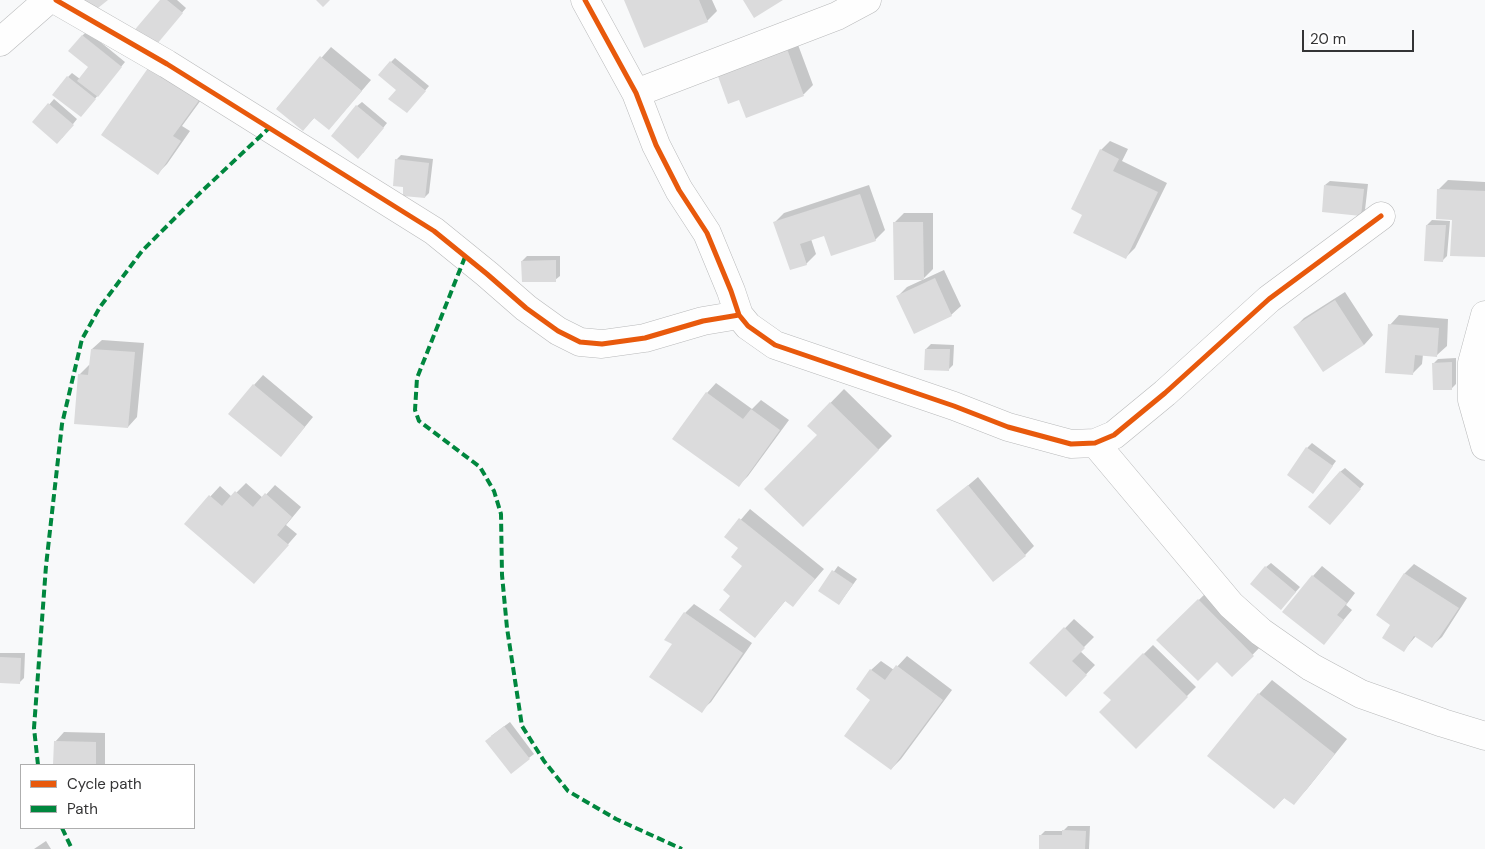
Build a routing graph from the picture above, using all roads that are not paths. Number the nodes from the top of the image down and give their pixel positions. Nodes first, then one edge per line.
1 (48, 0) edge
2 (56, 0) edge
3 (585, 0) edge
4 (867, 0) edge
5 (0, 42) edge
6 (636, 93) junction
7 (1381, 216) dead end
8 (739, 315) junction
9 (1485, 315) edge
10 (1095, 443) junction
11 (1485, 446) edge
12 (1485, 736) edge

1 - 5 street
2 - 8 street
3 - 6 street
4 - 6 street
6 - 8 street
7 - 10 street
8 - 10 street
9 - 11 street
10 - 12 street

